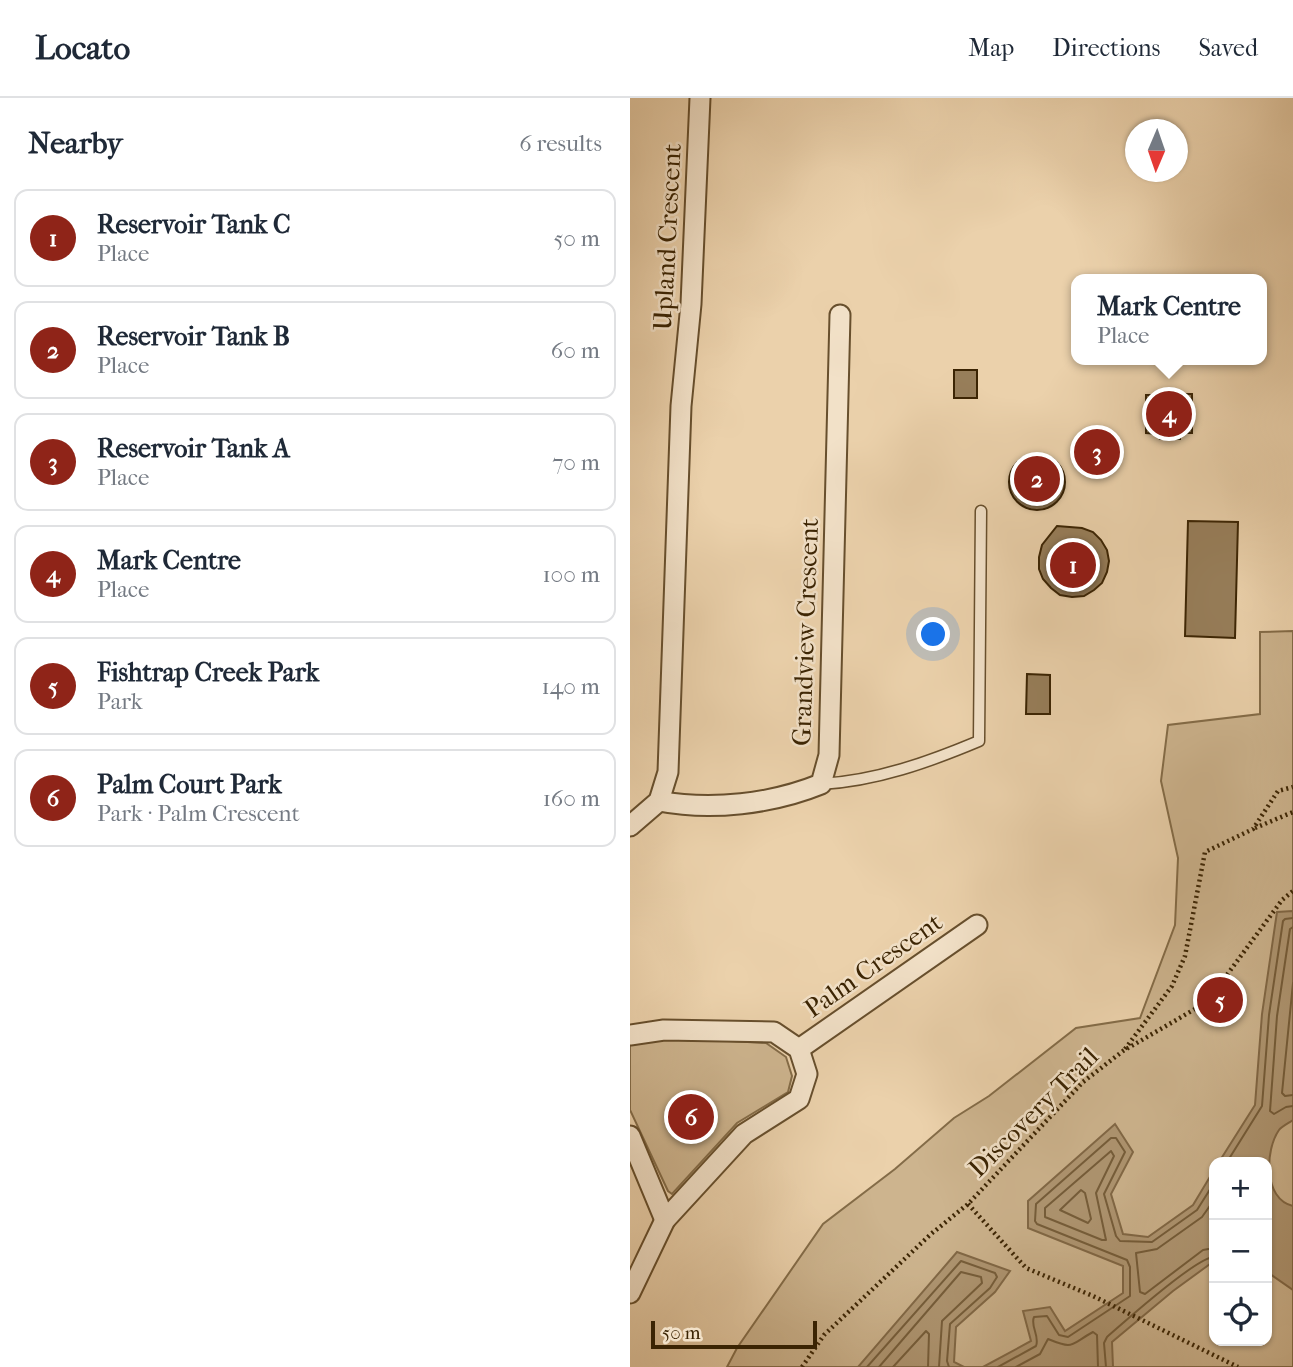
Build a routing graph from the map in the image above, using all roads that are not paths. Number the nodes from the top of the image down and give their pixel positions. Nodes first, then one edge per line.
1 (700, 98) edge
2 (840, 315) dead end
3 (981, 511) dead end
4 (821, 784) junction
5 (659, 801) junction
6 (630, 825) edge
7 (977, 925) dead end
8 (630, 1035) edge
9 (799, 1049) junction
10 (630, 1136) edge
11 (665, 1220) junction
12 (630, 1293) edge

1 - 5 street, Upland Crescent
2 - 4 street, Grandview Crescent
3 - 4 lane
4 - 5 street, Grandview Crescent
5 - 6 street
7 - 9 street, Palm Crescent
8 - 9 street, Palm Crescent
9 - 11 street, Palm Crescent
10 - 11 street
11 - 12 street, Palm Crescent

